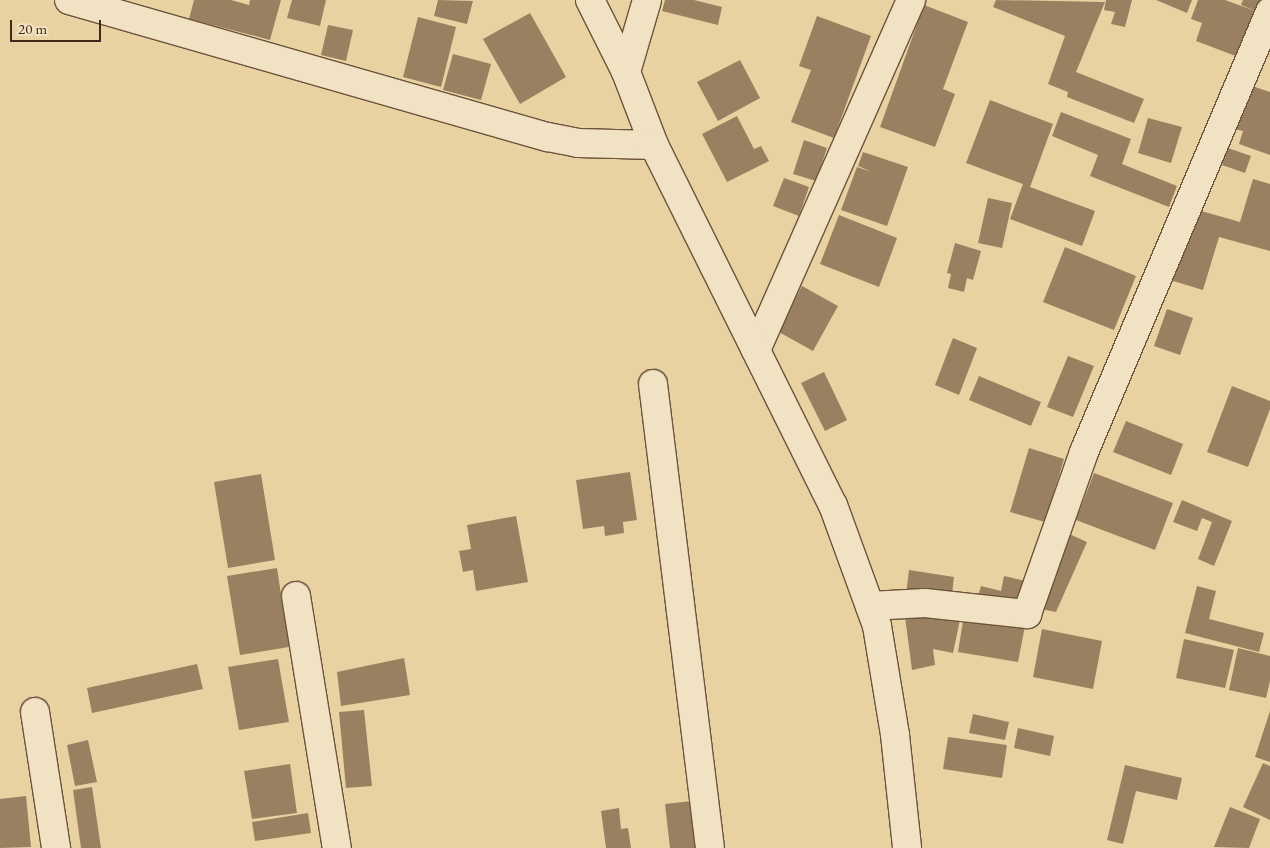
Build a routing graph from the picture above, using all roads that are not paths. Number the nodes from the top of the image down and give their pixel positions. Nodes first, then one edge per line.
1 (69, 0) edge
2 (590, 0) edge
3 (647, 0) edge
4 (911, 0) edge
5 (1270, 12) edge
6 (626, 72) junction
7 (654, 145) junction
8 (756, 350) junction
9 (653, 384) dead end
10 (296, 596) dead end
11 (870, 606) junction
12 (35, 712) dead end
13 (56, 848) edge
14 (337, 848) edge
15 (710, 848) edge
16 (907, 848) edge

1 - 7 street
2 - 6 street
3 - 6 street
4 - 8 street
5 - 11 street
6 - 7 street
7 - 8 street
8 - 11 street
9 - 15 street
10 - 14 street
11 - 16 street
12 - 13 street

